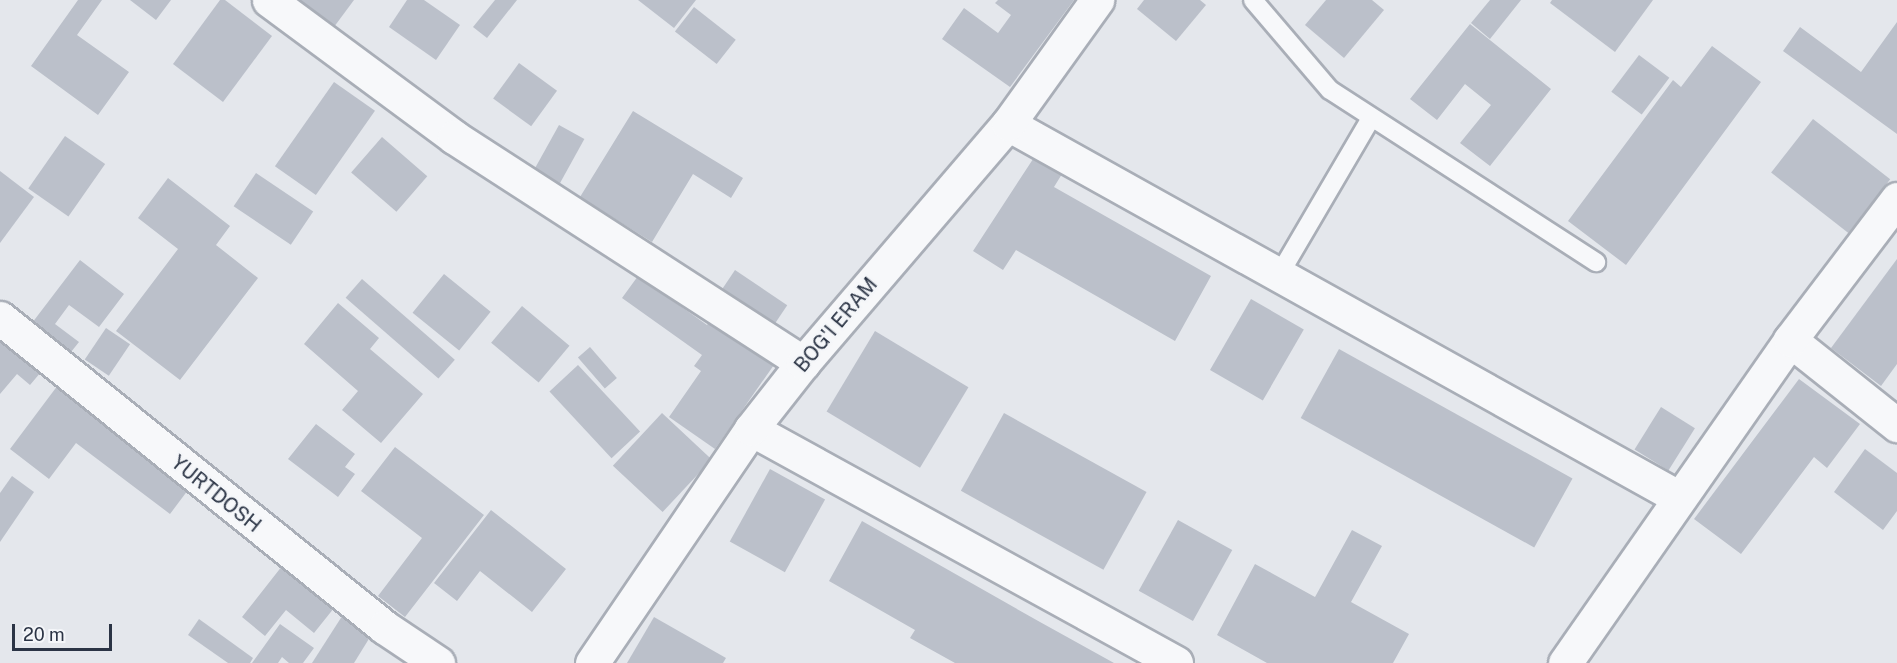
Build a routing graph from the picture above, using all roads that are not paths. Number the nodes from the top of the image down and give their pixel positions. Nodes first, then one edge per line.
1 (269, 0) edge
2 (1097, 0) edge
3 (1253, 0) edge
4 (1371, 118) junction
5 (1008, 124) junction
6 (1897, 199) edge
7 (1596, 262) dead end
8 (1279, 275) junction
9 (0, 318) edge
10 (1790, 340) junction
11 (803, 363) junction
12 (1897, 425) edge
13 (752, 429) junction
14 (1678, 497) junction
15 (438, 663) edge
16 (592, 663) edge
17 (1176, 663) edge
18 (1566, 663) edge

1 - 11 street
2 - 5 street, BOG'I ERAM
3 - 4 lane
4 - 7 lane
4 - 8 lane
5 - 8 street
5 - 11 street, BOG'I ERAM
6 - 10 street
8 - 14 street
9 - 15 street, YURTDOSH
10 - 12 street
10 - 14 street
11 - 13 street, BOG'I ERAM
13 - 16 street, BOG'I ERAM
13 - 17 street
14 - 18 street

